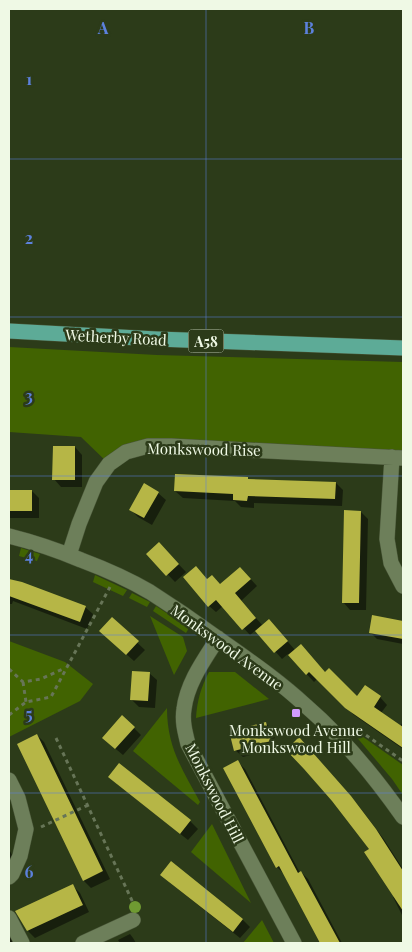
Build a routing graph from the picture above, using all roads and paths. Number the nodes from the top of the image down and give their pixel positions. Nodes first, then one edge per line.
1 (9, 331) edge
2 (403, 348) edge
3 (398, 457) edge
4 (9, 536) edge
5 (69, 555) junction
6 (117, 574) junction
7 (403, 586) edge
8 (218, 638) junction
9 (67, 667) junction
10 (9, 669) edge
11 (23, 682) junction
12 (26, 702) junction
13 (9, 715) edge
14 (333, 731) junction
15 (56, 738) dead end
16 (403, 761) edge
17 (9, 780) edge
18 (13, 800) edge
19 (88, 805) junction
20 (403, 817) edge
21 (26, 829) junction
22 (9, 877) edge
23 (9, 918) edge
24 (133, 920) joint
25 (22, 943) edge
26 (84, 943) edge
27 (294, 943) edge

1 - 2 main road, Wetherby Road / A58
3 - 5 street, Monkswood Rise
3 - 7 street
4 - 5 street, Monkswood Avenue
5 - 6 street, Monkswood Avenue
6 - 8 street, Monkswood Avenue
6 - 9 path
8 - 14 street, Monkswood Avenue
8 - 27 street, Monkswood Hill
9 - 11 path
9 - 12 path
10 - 11 path
11 - 12 path
12 - 13 path
14 - 16 path
14 - 20 street, Monkswood Avenue
15 - 19 path
17 - 18 street
18 - 21 street
19 - 21 path
19 - 24 path
21 - 22 street
23 - 25 street
24 - 26 street

